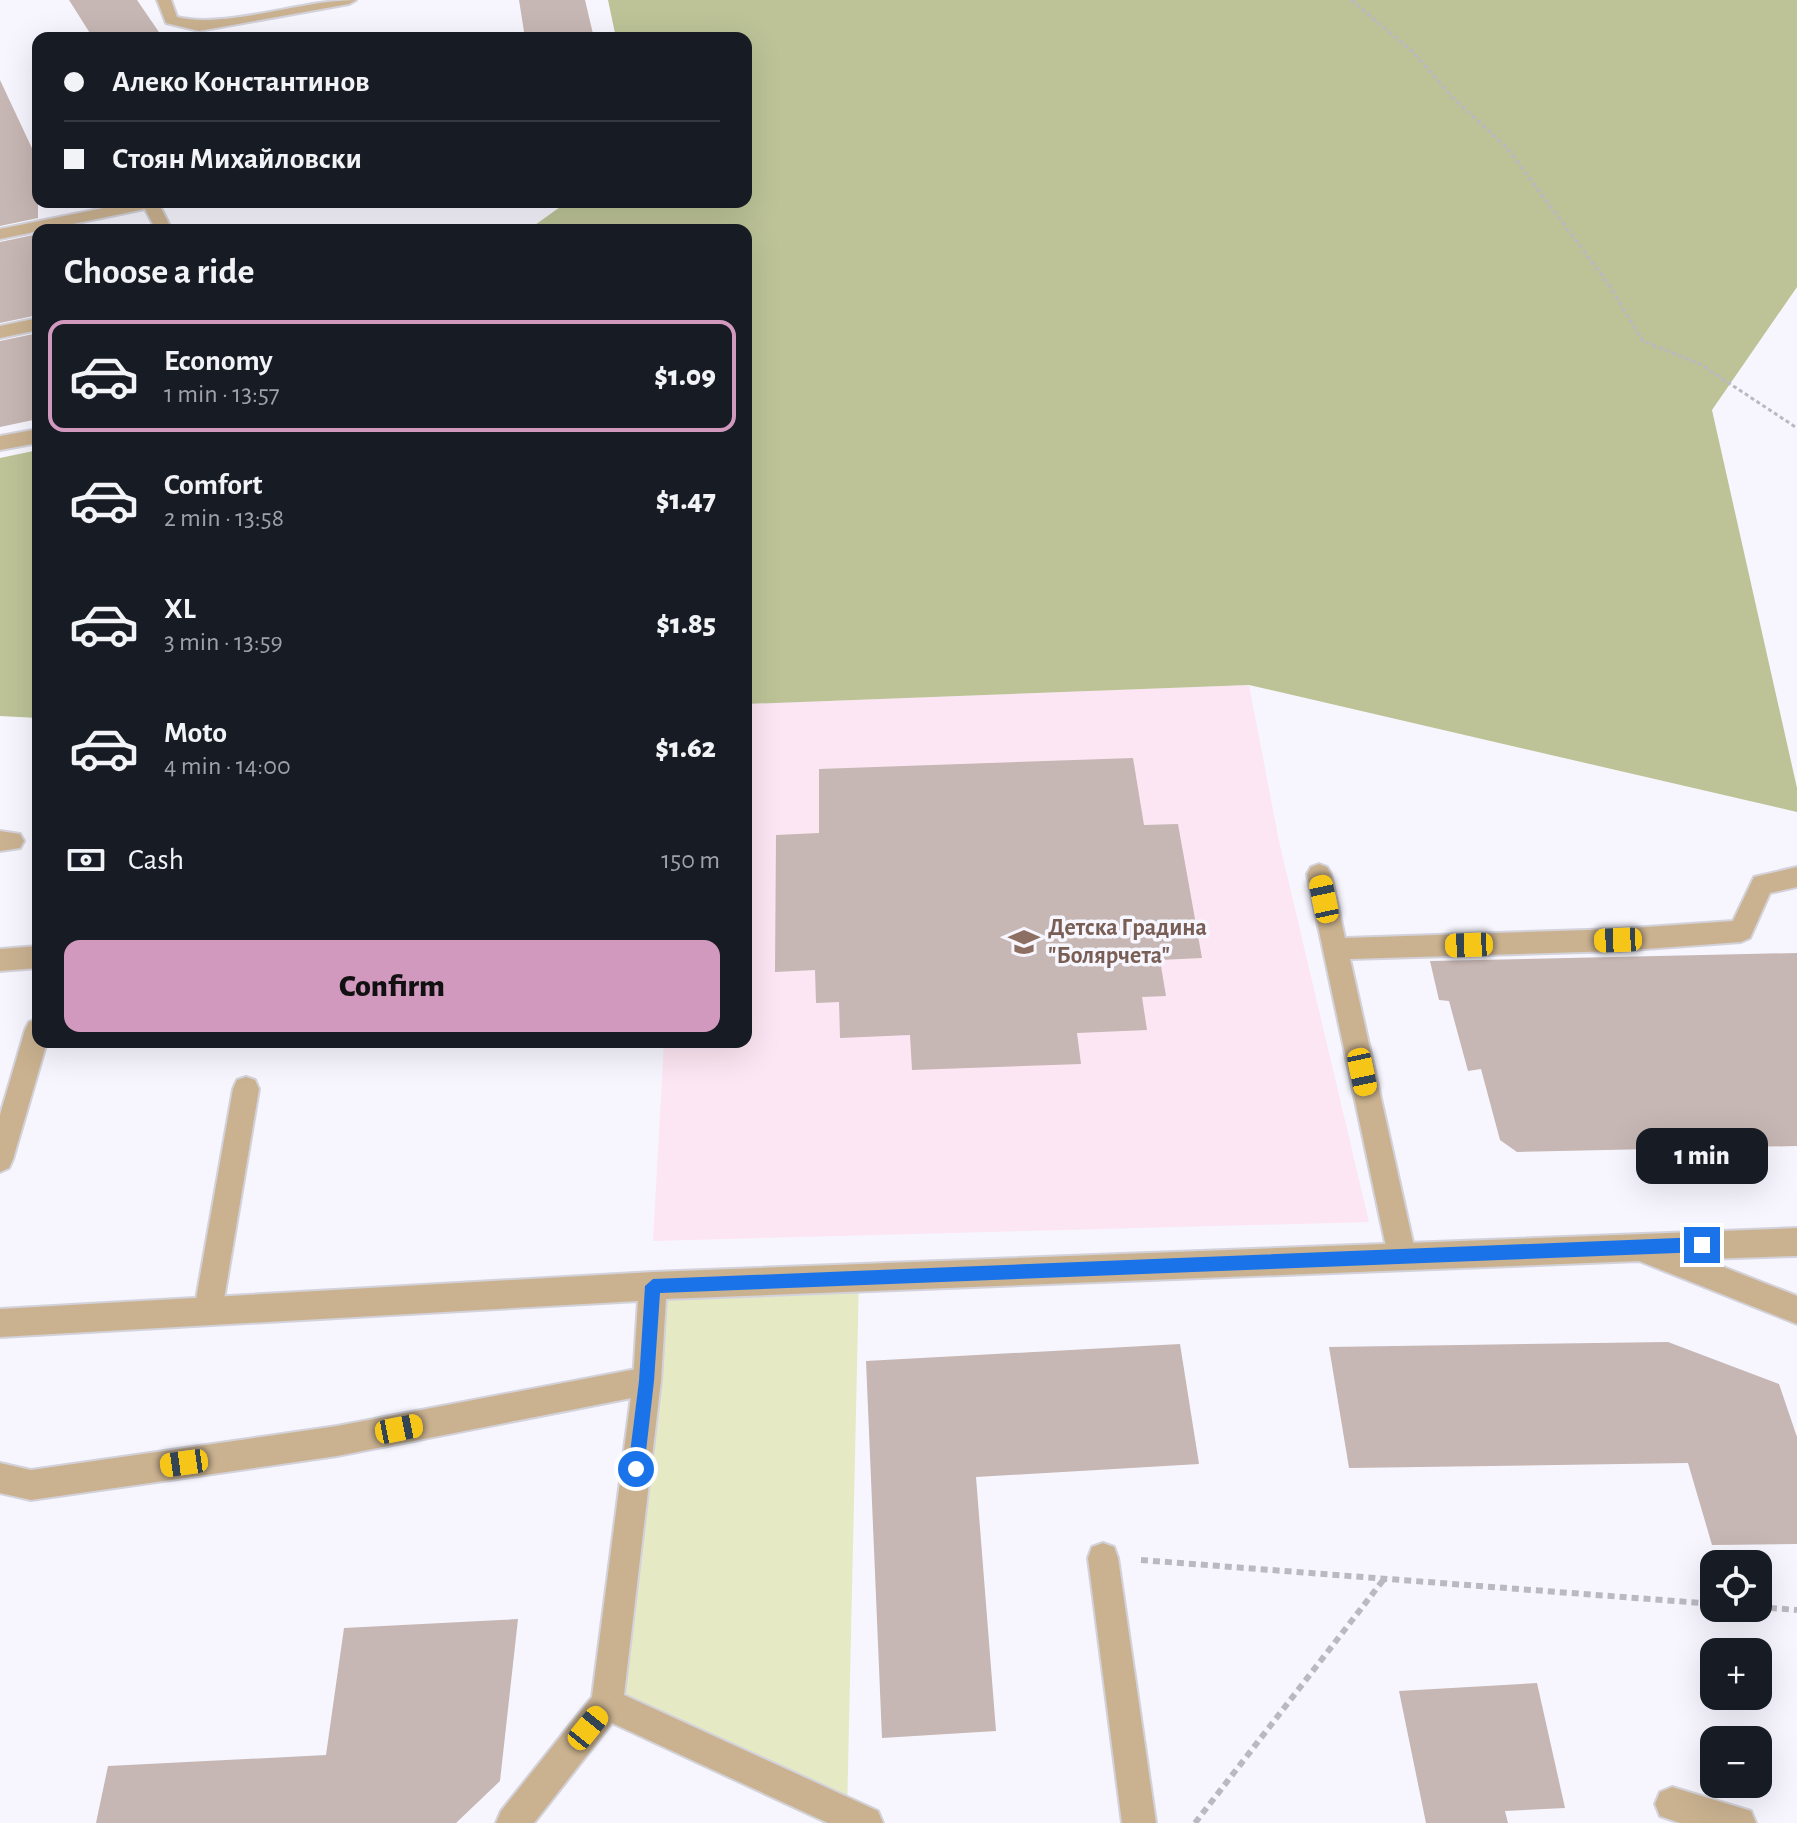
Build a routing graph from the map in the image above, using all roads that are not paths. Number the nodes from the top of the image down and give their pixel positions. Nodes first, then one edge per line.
1 (164, 0) edge
2 (349, 0) edge
3 (127, 208) edge
4 (49, 224) edge
5 (32, 227) edge
6 (0, 234) edge
7 (32, 325) edge
8 (0, 332) edge
9 (32, 437) edge
10 (0, 443) edge
11 (1319, 874) dead end
12 (1797, 877) edge
13 (1335, 949) junction
14 (32, 957) edge
15 (0, 960) edge
16 (33, 1048) edge
17 (246, 1089) dead end
18 (0, 1159) edge
19 (1797, 1242) edge
20 (1639, 1247) junction
21 (1402, 1256) junction
22 (653, 1286) junction
23 (1797, 1310) edge
24 (208, 1311) junction
25 (0, 1323) edge
26 (647, 1381) junction
27 (0, 1478) edge
28 (1103, 1558) road end
29 (607, 1704) junction
30 (1672, 1804) dead end
31 (513, 1823) edge
32 (866, 1823) edge
33 (1139, 1823) edge
34 (1739, 1823) edge

1 - 2 street
3 - 4 street
5 - 6 street
7 - 8 street
9 - 10 street
11 - 13 street
12 - 13 street
13 - 21 street
14 - 15 street
16 - 18 street
17 - 24 street
19 - 20 street
20 - 21 street
20 - 23 street
21 - 22 street
22 - 24 street
22 - 26 street
24 - 25 street
26 - 27 street
26 - 29 street
28 - 33 street
29 - 31 street
29 - 32 street
30 - 34 street

